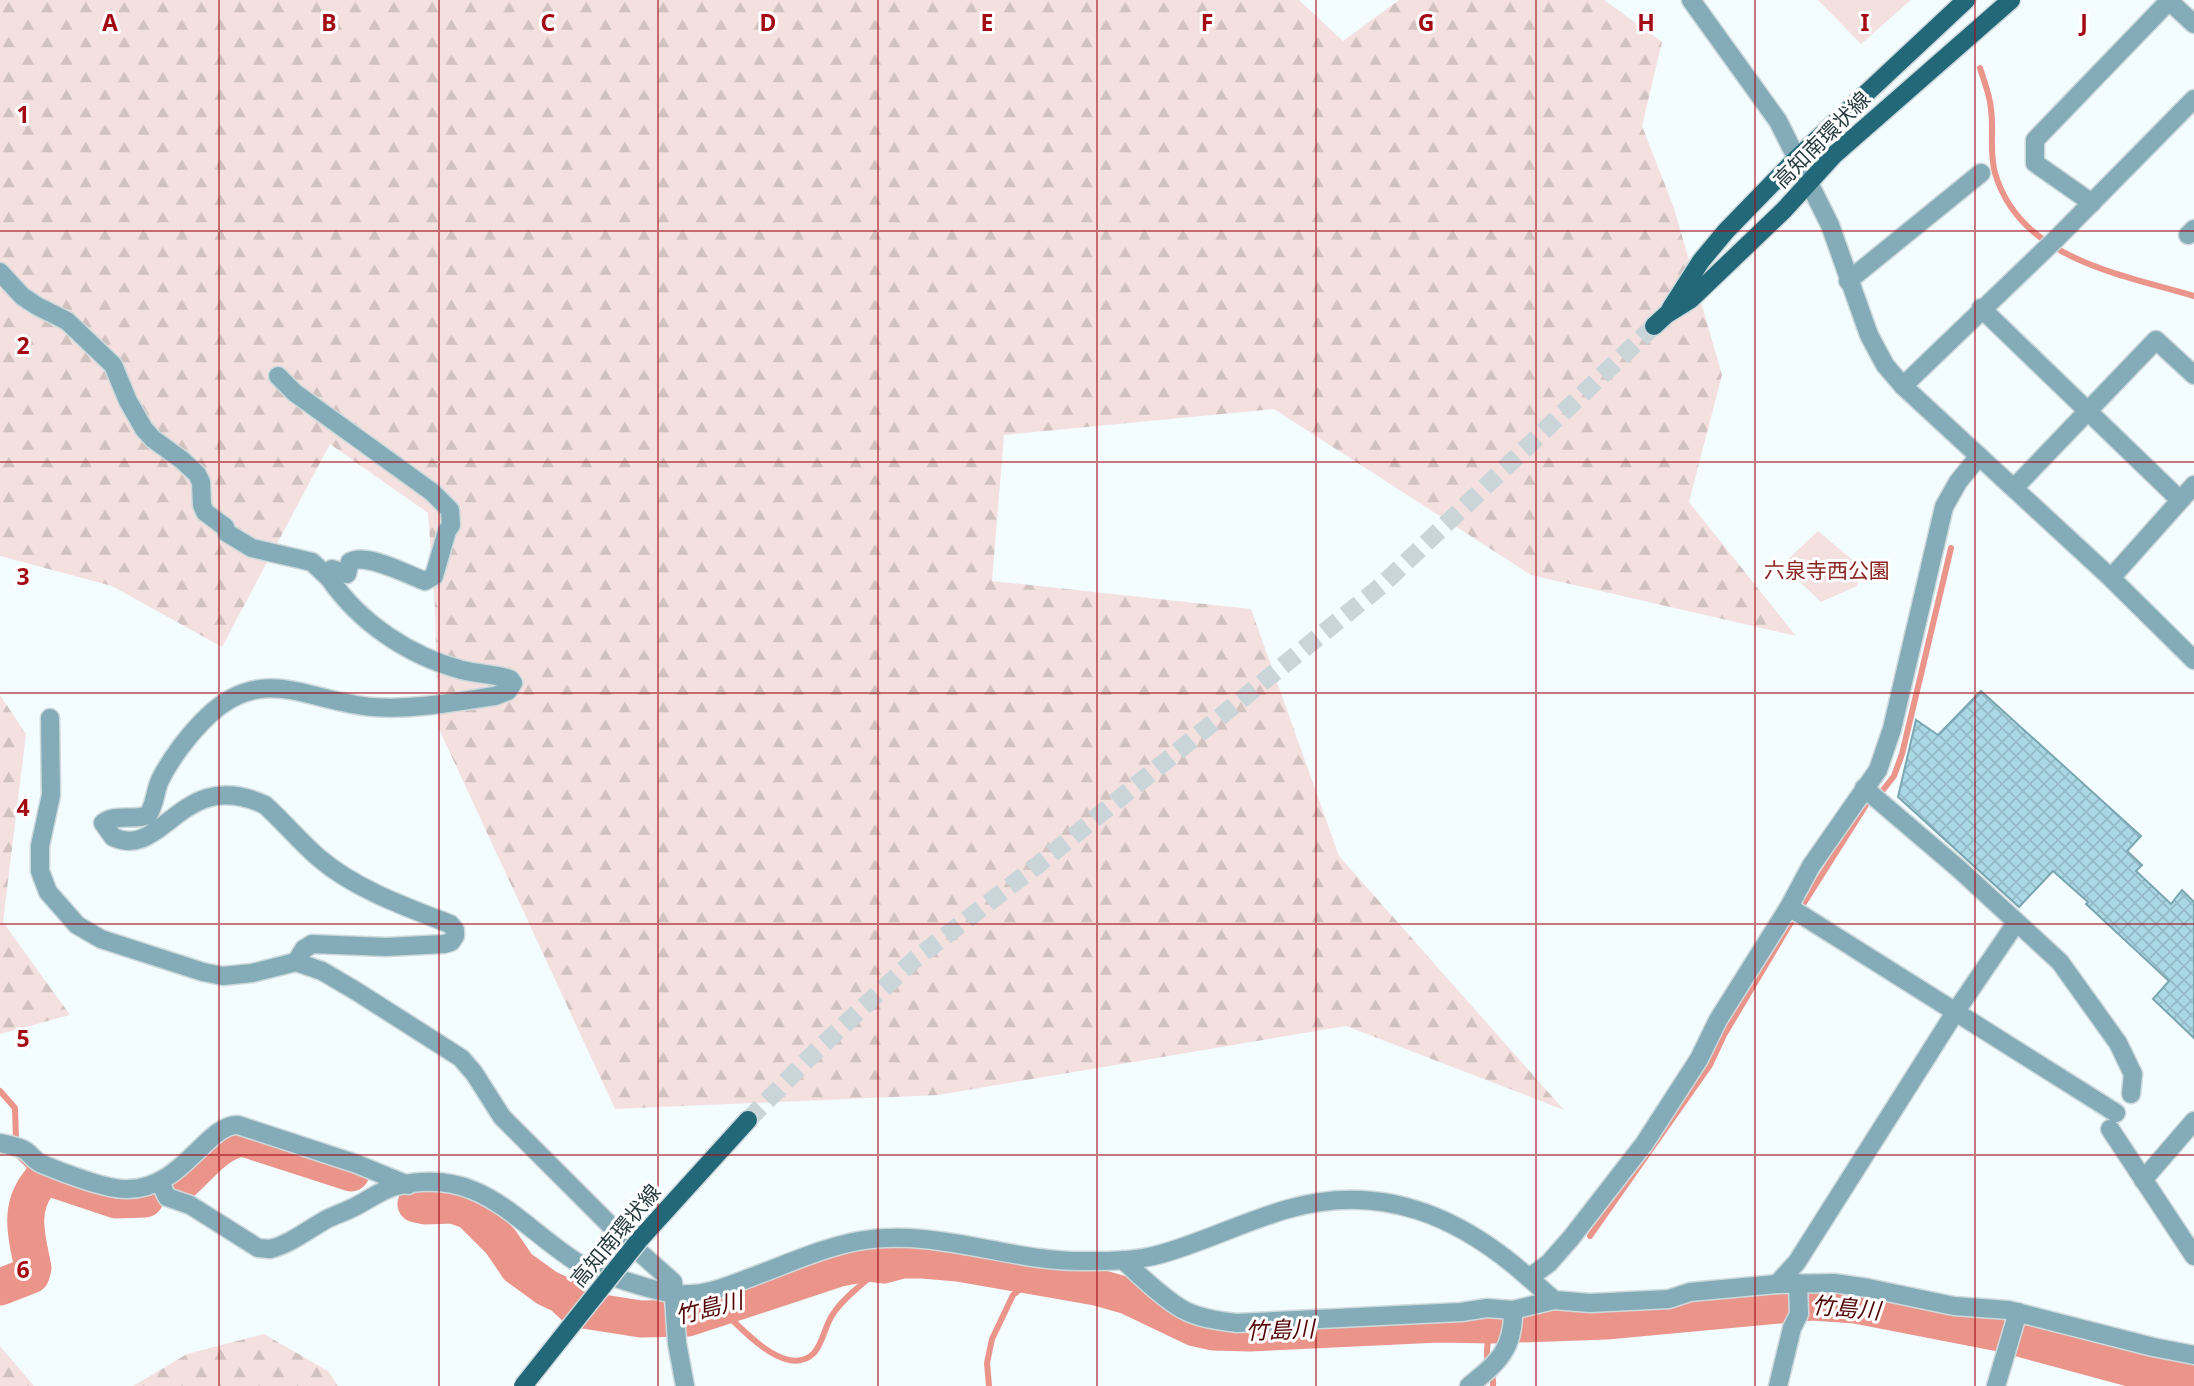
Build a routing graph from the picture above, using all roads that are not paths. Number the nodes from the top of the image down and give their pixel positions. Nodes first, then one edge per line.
1 (1691, 0) edge
2 (1966, 0) edge
3 (2011, 0) edge
4 (2168, 1) edge
5 (2194, 24) edge
6 (2194, 99) edge
7 (1796, 159) junction
8 (1981, 173) dead end
9 (1809, 182) junction
10 (2092, 203) junction
11 (0, 272) edge
12 (1848, 281) junction
13 (1981, 308) junction
14 (2194, 375) edge
15 (278, 376) dead end
16 (1903, 386) junction
17 (2087, 412) junction
18 (1979, 456) junction
19 (2194, 485) edge
20 (2014, 488) junction
21 (2180, 500) junction
22 (329, 578) junction
23 (2111, 579) junction
24 (2194, 660) edge
25 (50, 718) dead end
26 (1864, 788) junction
27 (1789, 906) junction
28 (2016, 922) junction
29 (296, 962) junction
30 (1956, 1011) junction
31 (2131, 1094) dead end
32 (748, 1120) tunnel mouth
33 (2194, 1121) edge
34 (0, 1143) edge
35 (2143, 1180) junction
36 (160, 1182) junction
37 (408, 1185) junction
38 (2194, 1256) edge
39 (1123, 1260) junction
40 (1529, 1278) junction
41 (1777, 1284) junction
42 (1798, 1288) junction
43 (1554, 1300) junction
44 (675, 1312) junction
45 (2017, 1318) junction
46 (1513, 1320) junction
47 (2194, 1355) edge
48 (523, 1386) edge
49 (685, 1386) edge
50 (1469, 1386) edge
51 (1778, 1386) edge
52 (1996, 1386) edge

1 - 7 street
2 - 7 main road, 高知南環状線
3 - 9 main road, 高知南環状線
4 - 5 street
4 - 10 street
6 - 10 street
7 - 9 street
7 - 9 main road, 高知南環状線
8 - 12 street
9 - 12 street
10 - 13 street
11 - 22 street
12 - 16 street
13 - 16 street
13 - 17 street
14 - 17 street
15 - 22 street
16 - 18 street
17 - 20 street
17 - 21 street
18 - 20 street
18 - 26 street
19 - 21 street
20 - 23 street
21 - 23 street
22 - 29 street
23 - 24 street
25 - 29 street
26 - 27 street
26 - 28 street
27 - 30 street
27 - 40 street
28 - 30 street
28 - 31 street
29 - 44 street
30 - 35 street
30 - 41 street
32 - 48 main road, 高知南環状線, bridge
33 - 35 street
34 - 36 street
35 - 38 street
36 - 37 street
36 - 37 street
37 - 44 street
39 - 40 street
39 - 44 street
39 - 46 street
40 - 43 street
41 - 42 street
41 - 43 street
42 - 45 street
42 - 51 street
43 - 46 street
44 - 49 street
45 - 47 street
45 - 52 street
46 - 50 street

